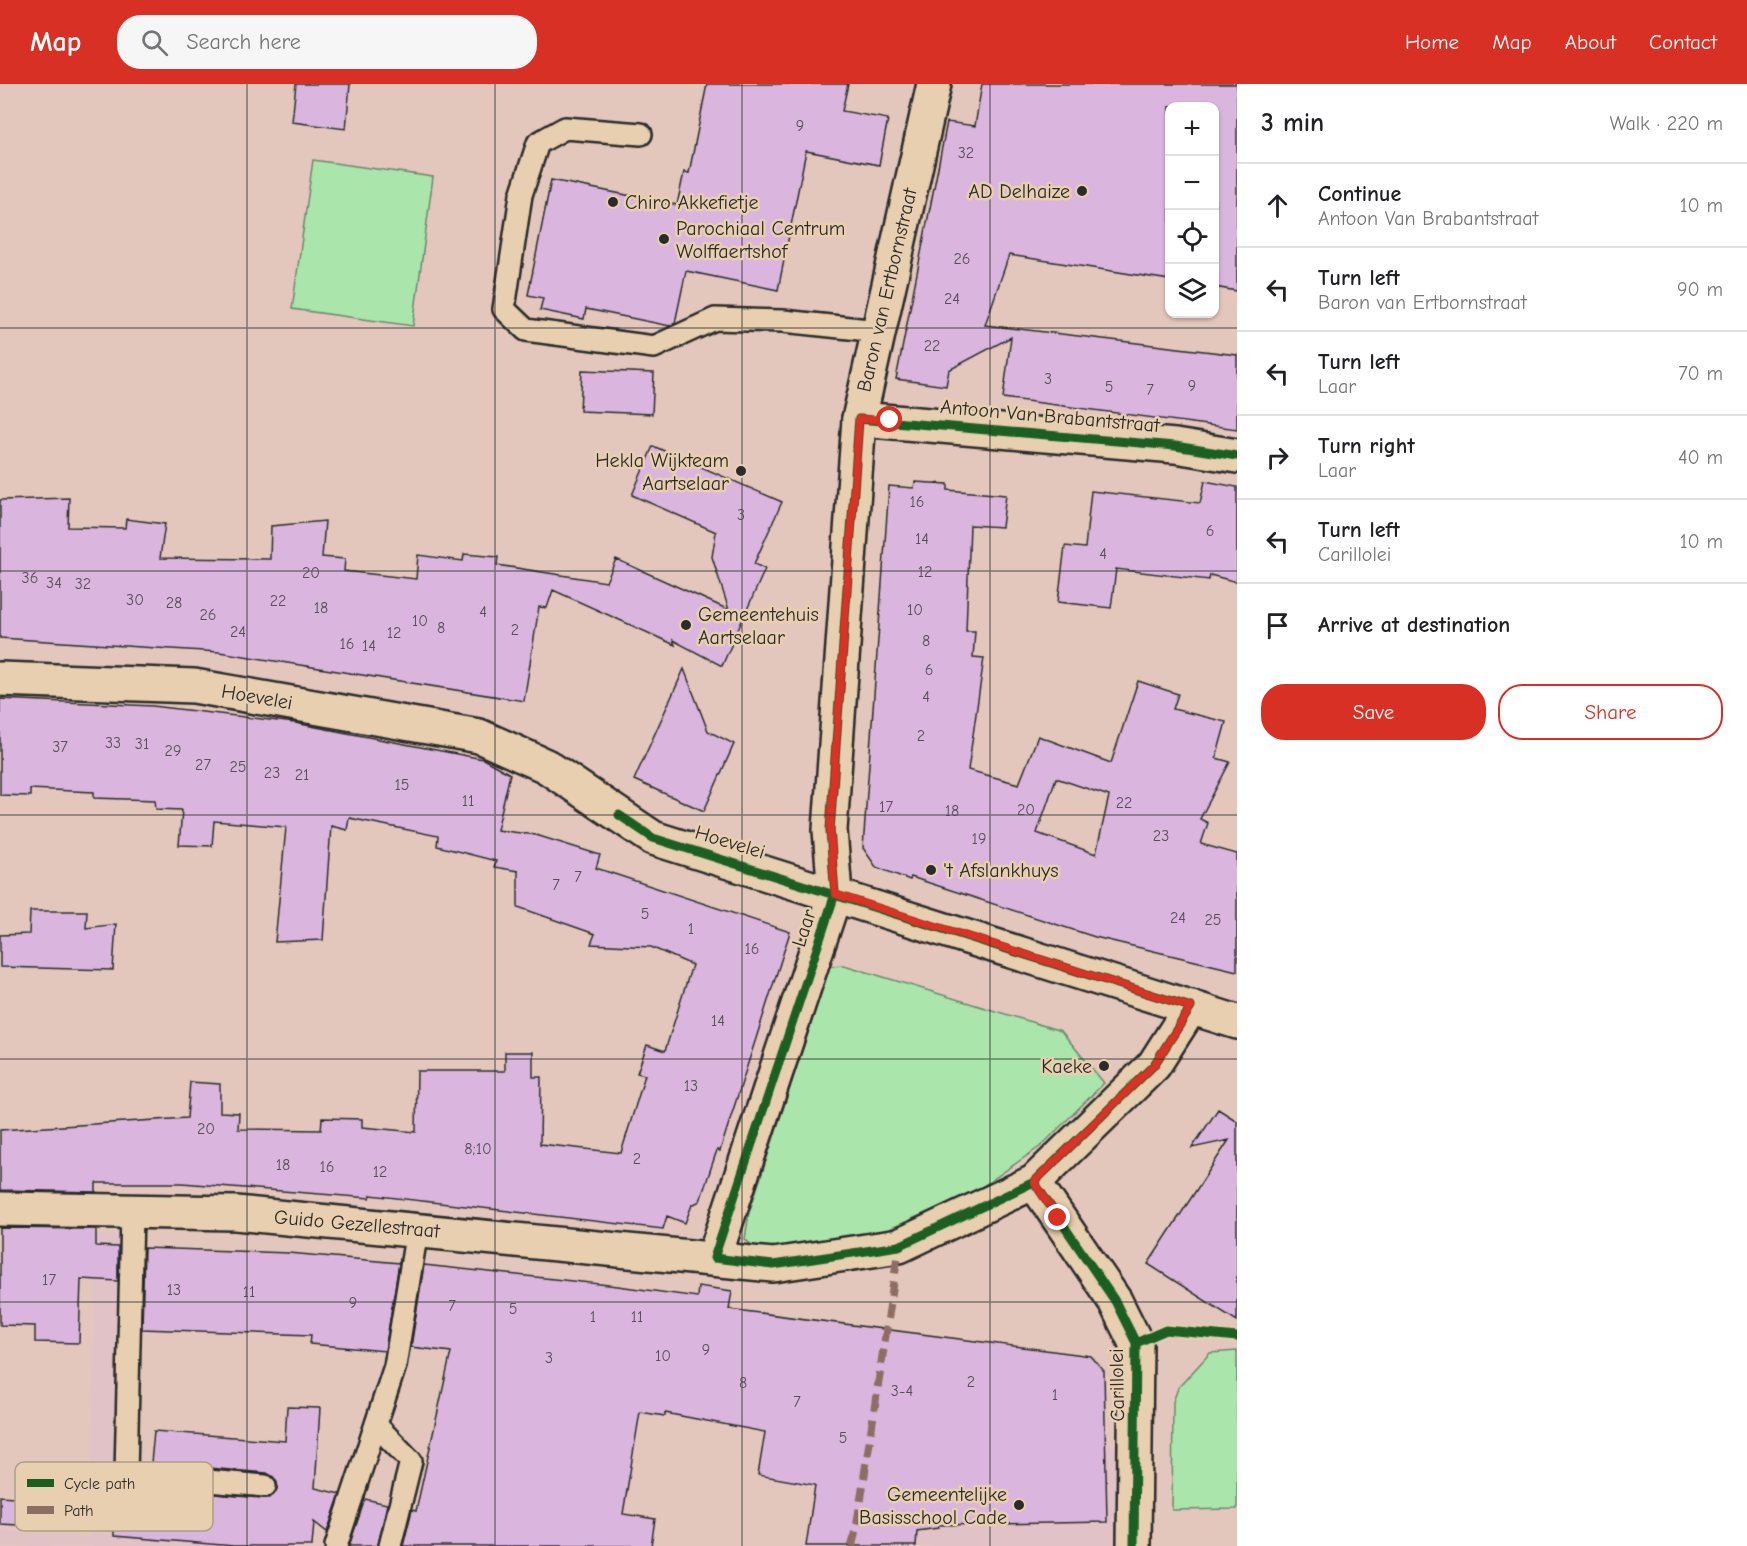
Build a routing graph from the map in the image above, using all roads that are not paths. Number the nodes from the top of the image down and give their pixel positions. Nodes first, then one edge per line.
1 (934, 84) edge
2 (641, 134) dead end
3 (878, 331) junction
4 (859, 419) junction
5 (1237, 456) edge
6 (0, 679) edge
7 (835, 894) junction
8 (1191, 1007) junction
9 (1237, 1022) edge
10 (1034, 1182) junction
11 (0, 1209) edge
12 (132, 1212) junction
13 (417, 1230) junction
14 (714, 1258) junction
15 (376, 1425) junction
16 (126, 1462) edge
17 (213, 1482) edge
18 (265, 1486) dead end
19 (336, 1546) edge
20 (390, 1546) edge
21 (1134, 1546) edge

1 - 3 street, Baron van Ertbornstraat
2 - 3 lane
3 - 4 street, Baron van Ertbornstraat
4 - 5 street, Antoon Van Brabantstraat
4 - 7 street, Baron van Ertbornstraat
6 - 7 street, Hoevelei
7 - 8 street, Laar
7 - 14 street, Laar
8 - 9 street, Laar
8 - 10 street
10 - 14 street
10 - 21 street, Carillolei
11 - 12 street, Guido Gezellestraat
12 - 13 street, Guido Gezellestraat
12 - 16 lane
13 - 14 street, Guido Gezellestraat
13 - 15 lane
15 - 19 lane
15 - 20 lane
17 - 18 lane

